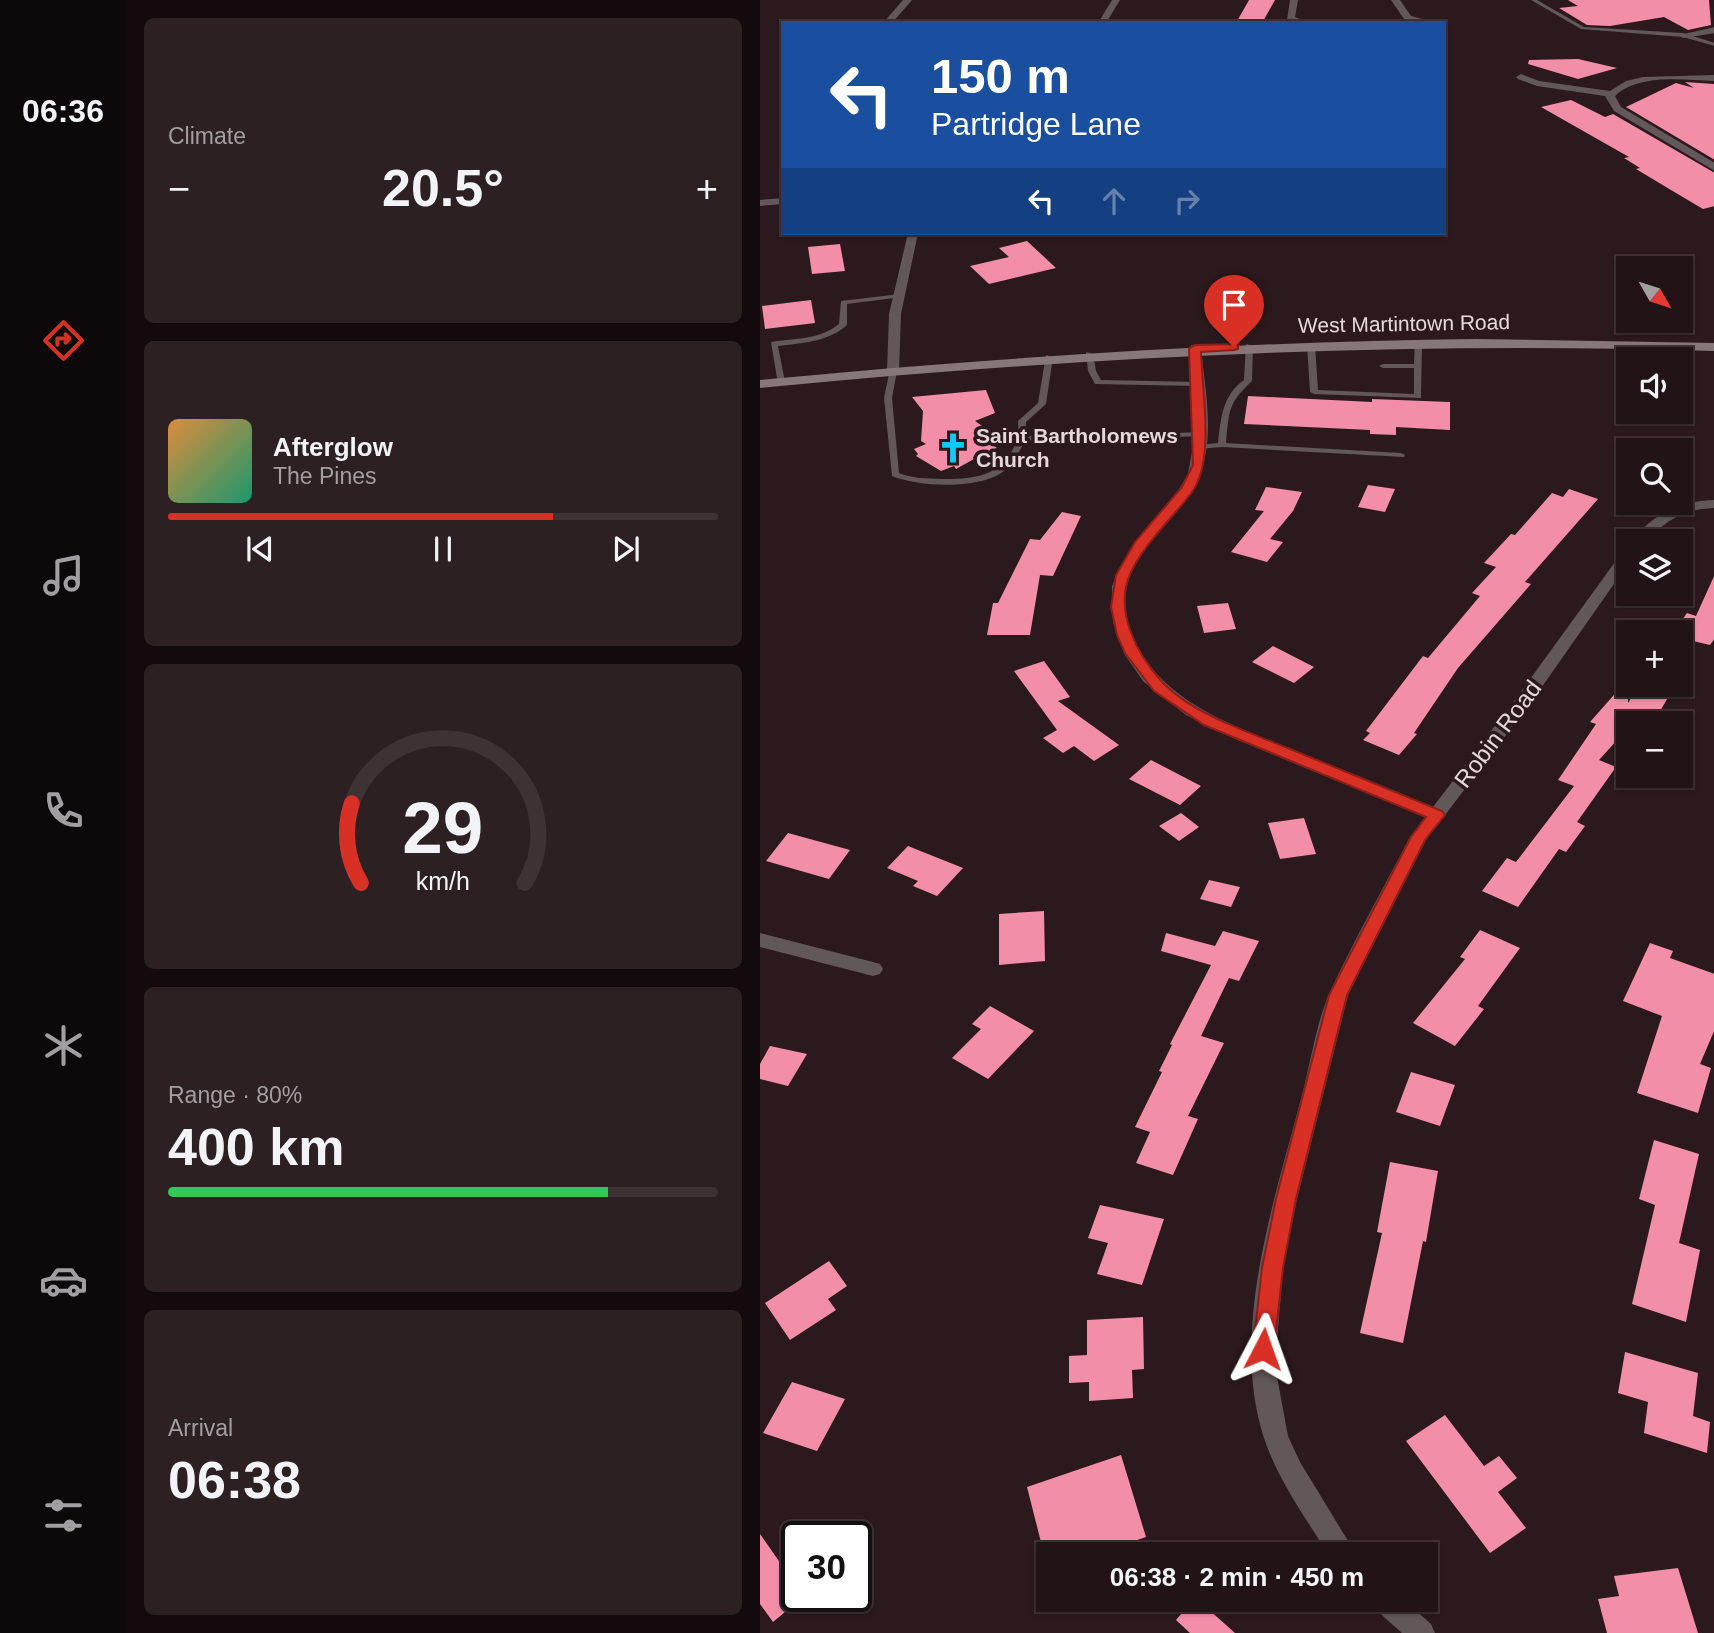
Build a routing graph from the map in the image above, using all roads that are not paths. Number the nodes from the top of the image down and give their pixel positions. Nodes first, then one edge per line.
1 (908, 0) edge
2 (1116, 0) edge
3 (1294, 0) edge
4 (1395, 0) edge
5 (1533, 0) edge
6 (889, 21) edge
7 (1103, 21) edge
8 (1299, 21) edge
9 (1405, 21) edge
10 (1429, 21) edge
11 (1714, 30) edge
12 (1683, 35) junction
13 (1714, 45) edge
14 (1521, 77) dead end
15 (1714, 78) edge
16 (1610, 94) junction
17 (1714, 167) edge
18 (781, 201) edge
19 (760, 203) edge
20 (913, 235) edge
21 (900, 296) junction
22 (1418, 342) junction
23 (1311, 345) junction
24 (1249, 346) junction
25 (1714, 347) edge
26 (1195, 348) junction
27 (1089, 354) junction
28 (1049, 357) junction
29 (1383, 366) dead end
30 (1419, 366) junction
31 (893, 371) junction
32 (781, 382) junction
33 (760, 384) edge
34 (1197, 384) junction
35 (1023, 437) junction
36 (1200, 440) junction
37 (1222, 445) junction
38 (1400, 455) dead end
39 (1714, 505) edge
40 (1650, 529) edge
41 (1616, 570) edge
42 (1437, 815) junction
43 (760, 940) edge
44 (873, 969) dead end
45 (1335, 1542) edge
46 (1398, 1612) edge
47 (1422, 1633) edge

1 - 6 street
2 - 7 street
3 - 8 street
4 - 9 street
5 - 12 lane
9 - 10 street
11 - 12 street
12 - 13 lane
14 - 16 street
15 - 16 street
16 - 17 street
18 - 19 street
20 - 21 street
21 - 31 street
21 - 32 lane
22 - 23 main road, West Martintown Road
22 - 25 main road, West Martintown Road
22 - 30 lane
23 - 24 main road, West Martintown Road
23 - 30 lane
24 - 26 main road, West Martintown Road
24 - 37 lane
26 - 27 main road, West Martintown Road
26 - 34 street
27 - 28 main road, West Martintown Road
27 - 34 lane
28 - 31 main road, West Martintown Road
28 - 35 lane
29 - 30 lane
31 - 32 main road, West Martintown Road
31 - 35 lane
32 - 33 main road, West Martintown Road
34 - 36 street
35 - 36 lane
36 - 37 lane
36 - 42 street
37 - 38 lane
39 - 40 street
41 - 42 street, Robin Road
42 - 45 street, Robin Road
43 - 44 street
46 - 47 street

